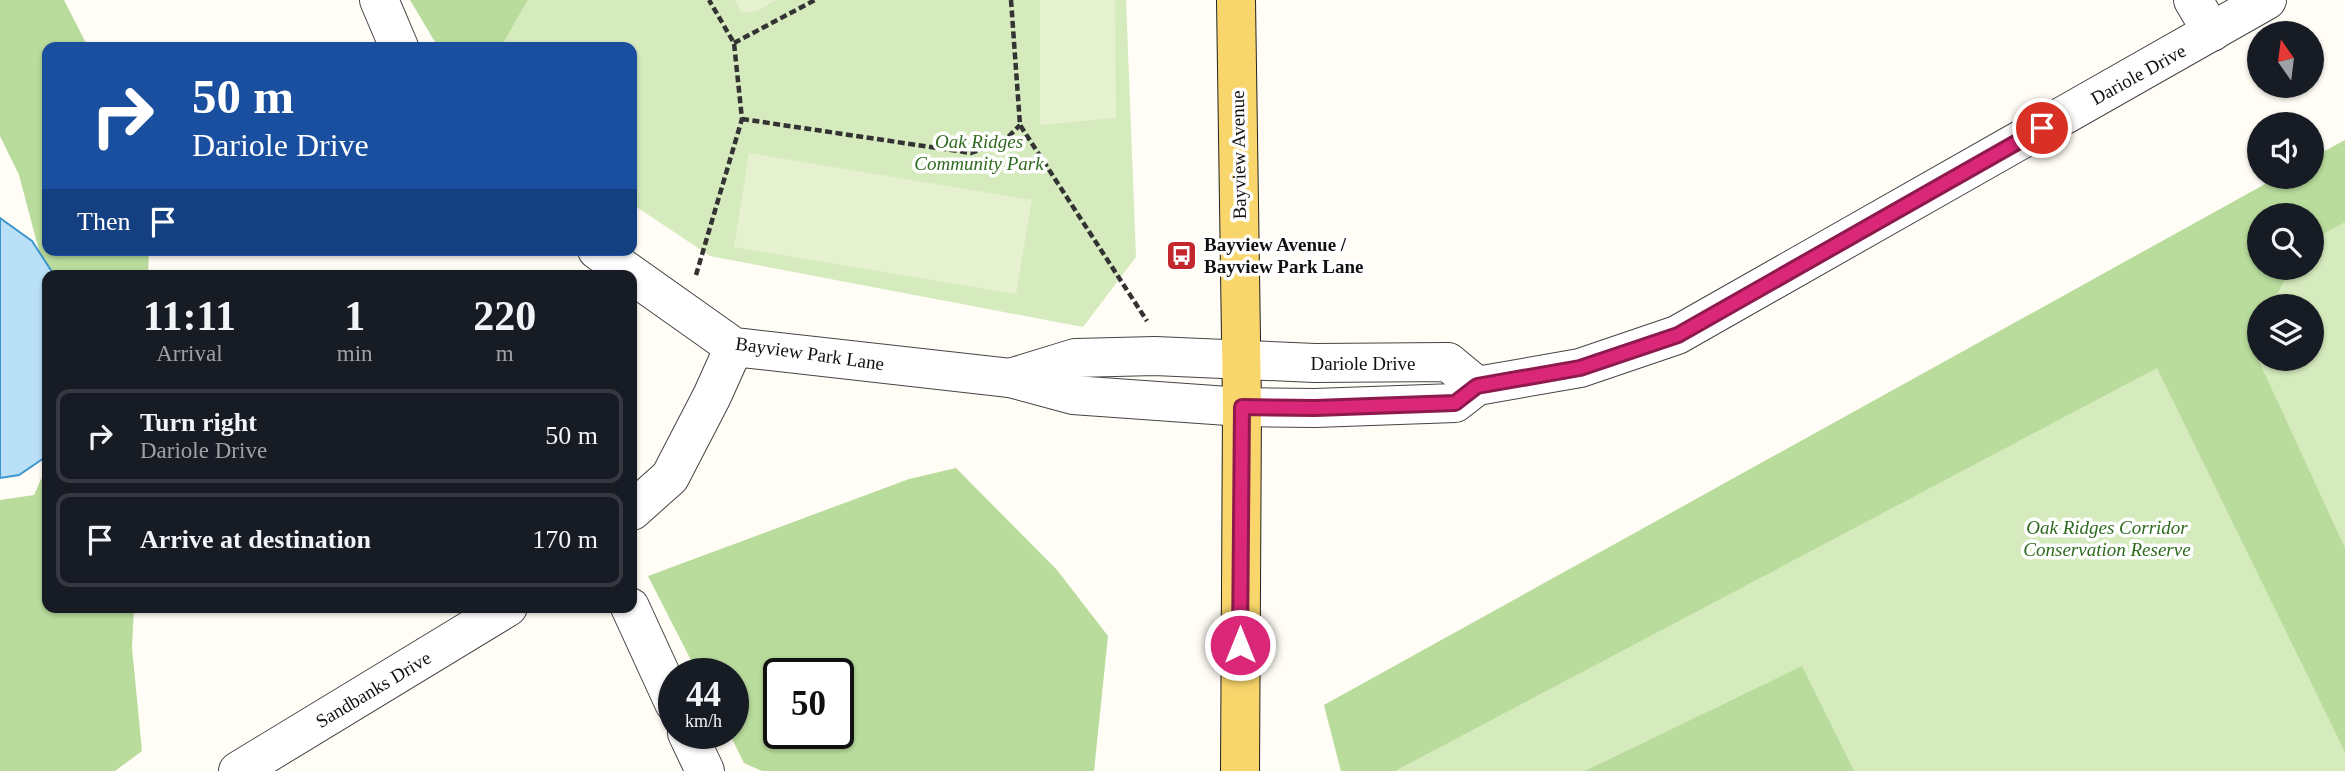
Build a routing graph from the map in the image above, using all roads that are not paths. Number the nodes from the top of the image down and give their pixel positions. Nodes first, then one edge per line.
1 (379, 0) edge
2 (1236, 0) edge
3 (2193, 0) edge
4 (2267, 0) edge
5 (2212, 32) junction
6 (397, 42) edge
7 (606, 256) edge
8 (626, 270) edge
9 (637, 278) edge
10 (734, 346) junction
11 (1241, 361) junction
12 (1010, 378) junction
13 (1477, 386) junction
14 (1242, 407) junction
15 (637, 507) edge
16 (498, 613) edge
17 (633, 613) edge
18 (658, 668) edge
19 (695, 749) edge
20 (238, 771) edge
21 (705, 771) edge
22 (1240, 771) edge

1 - 6 street
2 - 11 main road, Bayview Avenue
3 - 5 street
4 - 5 street, Dariole Drive
5 - 13 street, Dariole Drive
7 - 8 street, Bayview Park Lane
9 - 10 street, Bayview Park Lane
10 - 12 street, Bayview Park Lane
10 - 15 street
11 - 12 street, Bayview Park Lane
11 - 13 street, Dariole Drive
11 - 14 main road, Bayview Avenue
12 - 14 street, Bayview Park Lane
13 - 14 street, Dariole Drive
14 - 22 main road, Bayview Avenue
16 - 20 street, Sandbanks Drive
17 - 18 street
19 - 21 street

